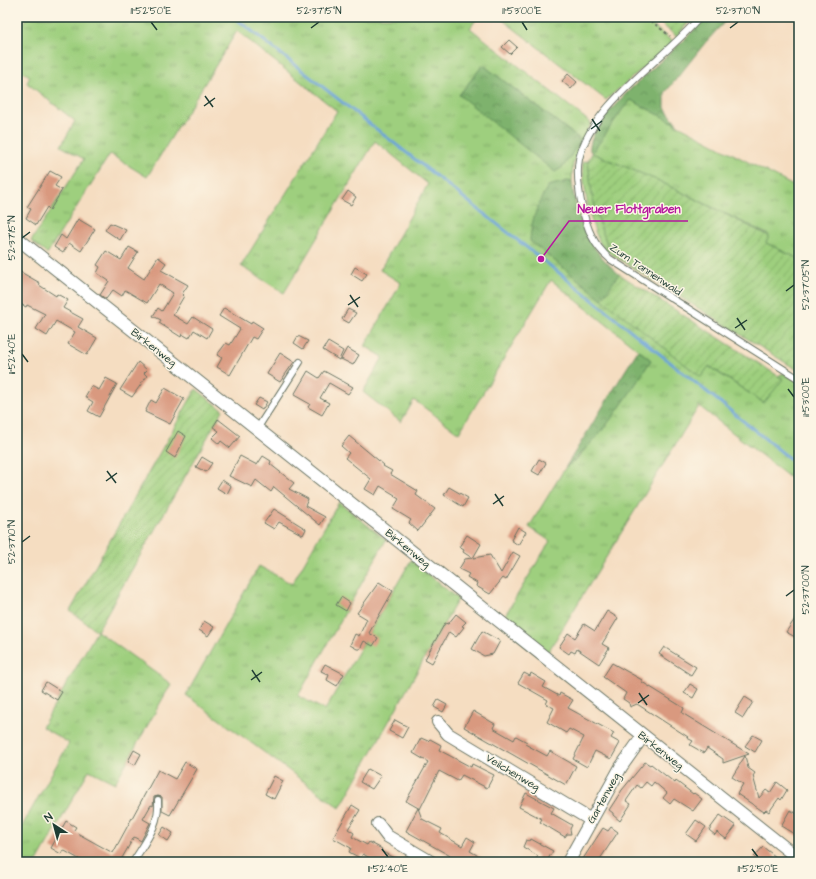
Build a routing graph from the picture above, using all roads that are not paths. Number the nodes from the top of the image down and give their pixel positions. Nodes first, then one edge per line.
1 (700, 17) edge
2 (17, 238) edge
3 (300, 362) dead end
4 (799, 379) edge
5 (257, 429) junction
6 (438, 722) dead end
7 (643, 736) junction
8 (158, 800) dead end
9 (591, 820) junction
10 (378, 824) dead end
11 (799, 859) edge
12 (133, 862) edge
13 (431, 862) edge
14 (568, 862) edge

1 - 4 lane, Zum Tannenwald
2 - 5 street, Birkenweg
3 - 5 lane
5 - 7 street, Birkenweg
6 - 9 street, Veilchenweg
7 - 9 street, Gartenweg
7 - 11 street, Birkenweg
8 - 12 lane
9 - 14 street, Gartenweg
10 - 13 street

